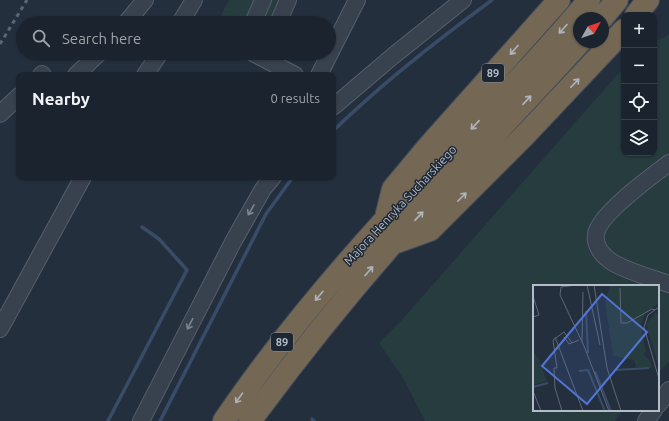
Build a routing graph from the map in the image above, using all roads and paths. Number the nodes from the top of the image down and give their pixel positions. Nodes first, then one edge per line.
1 (145, 0) edge
2 (194, 0) edge
3 (263, 0) edge
4 (288, 0) edge
5 (358, 0) edge
6 (463, 0) edge
7 (559, 0) edge
8 (589, 0) edge
9 (617, 0) edge
10 (648, 0) edge
11 (607, 12) edge
12 (638, 12) edge
13 (132, 16) edge
14 (184, 16) edge
15 (256, 16) edge
16 (281, 16) edge
17 (621, 33) edge
18 (336, 42) edge
19 (574, 48) edge
20 (92, 60) edge
21 (155, 60) edge
22 (269, 60) edge
23 (327, 60) edge
24 (79, 72) edge
25 (147, 72) edge
26 (290, 72) edge
27 (321, 72) edge
28 (16, 99) edge
29 (336, 104) edge
30 (0, 114) edge
31 (669, 163) edge
32 (81, 180) edge
33 (270, 180) edge
34 (385, 220) junction
35 (392, 244) junction
36 (669, 284) edge
37 (0, 329) edge
38 (669, 390) edge
39 (659, 404) edge
40 (653, 411) edge
41 (141, 421) edge
42 (224, 421) edge
43 (250, 421) edge
44 (646, 421) edge

1 - 13 street
2 - 14 street
3 - 15 street
4 - 16 street
5 - 18 street
6 - 29 street
7 -> 34 highway, 89
8 -> 34 highway, Majora Henryka Sucharskiego
9 - 11 highway
10 - 12 highway
35 -> 17 highway, 89
35 -> 19 highway, Majora Henryka Sucharskiego
20 - 24 street
21 - 25 street
22 - 26 street
23 - 27 street
28 - 30 street
31 - 36 street
32 - 37 street
33 -> 41 street
34 -> 42 highway, Majora Henryka Sucharskiego / 89
43 -> 35 highway, Majora Henryka Sucharskiego / 89
38 - 39 street
40 - 44 street

